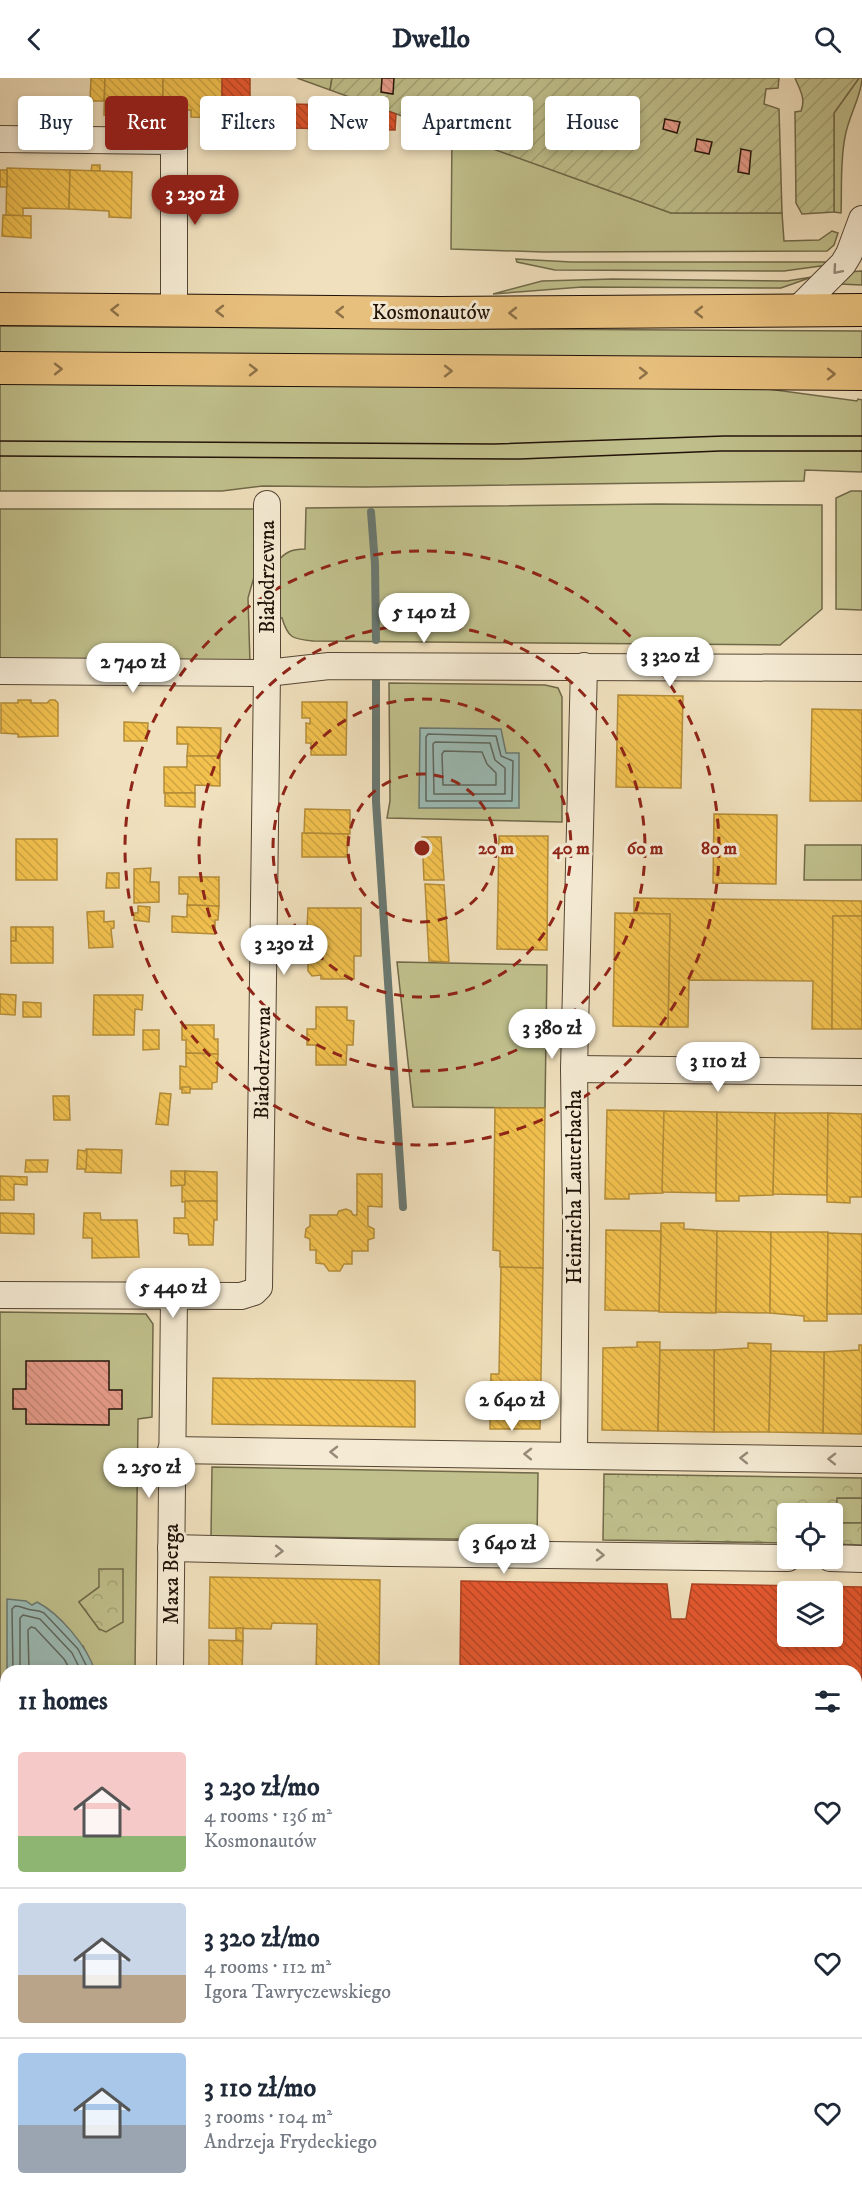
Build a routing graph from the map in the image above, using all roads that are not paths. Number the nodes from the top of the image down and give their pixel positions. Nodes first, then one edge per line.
1 (0, 139) edge
2 (862, 219) edge
3 (0, 309) edge
4 (862, 310) edge
5 (174, 311) junction
6 (796, 311) junction
7 (0, 368) edge
8 (862, 374) edge
9 (267, 504) dead end
10 (584, 666) junction
11 (862, 668) edge
12 (0, 671) edge
13 (267, 673) junction
14 (574, 1070) junction
15 (862, 1072) edge
16 (0, 1295) edge
17 (174, 1297) junction
18 (171, 1450) junction
19 (574, 1455) junction
20 (862, 1460) edge
21 (171, 1548) junction
22 (777, 1558) edge
23 (843, 1558) edge
24 (862, 1559) edge
25 (170, 1665) edge

1 - 5 street
2 -> 6 street
5 -> 3 main road, Kosmonautów
4 - 6 main road, Kosmonautów
6 -> 5 main road, Kosmonautów
7 -> 8 main road
9 - 13 street, Białodrzewna
10 - 11 street
10 - 13 street
10 - 14 street, Heinricha Lauterbacha
12 - 13 street
13 - 17 street, Białodrzewna
14 - 15 street
14 - 19 street, Heinricha Lauterbacha
16 - 17 street, Białodrzewna
17 - 18 street, Maxa Berga
19 -> 18 street
18 - 21 street, Maxa Berga
20 -> 19 street
21 -> 22 street
21 - 25 street, Maxa Berga
23 - 24 street

